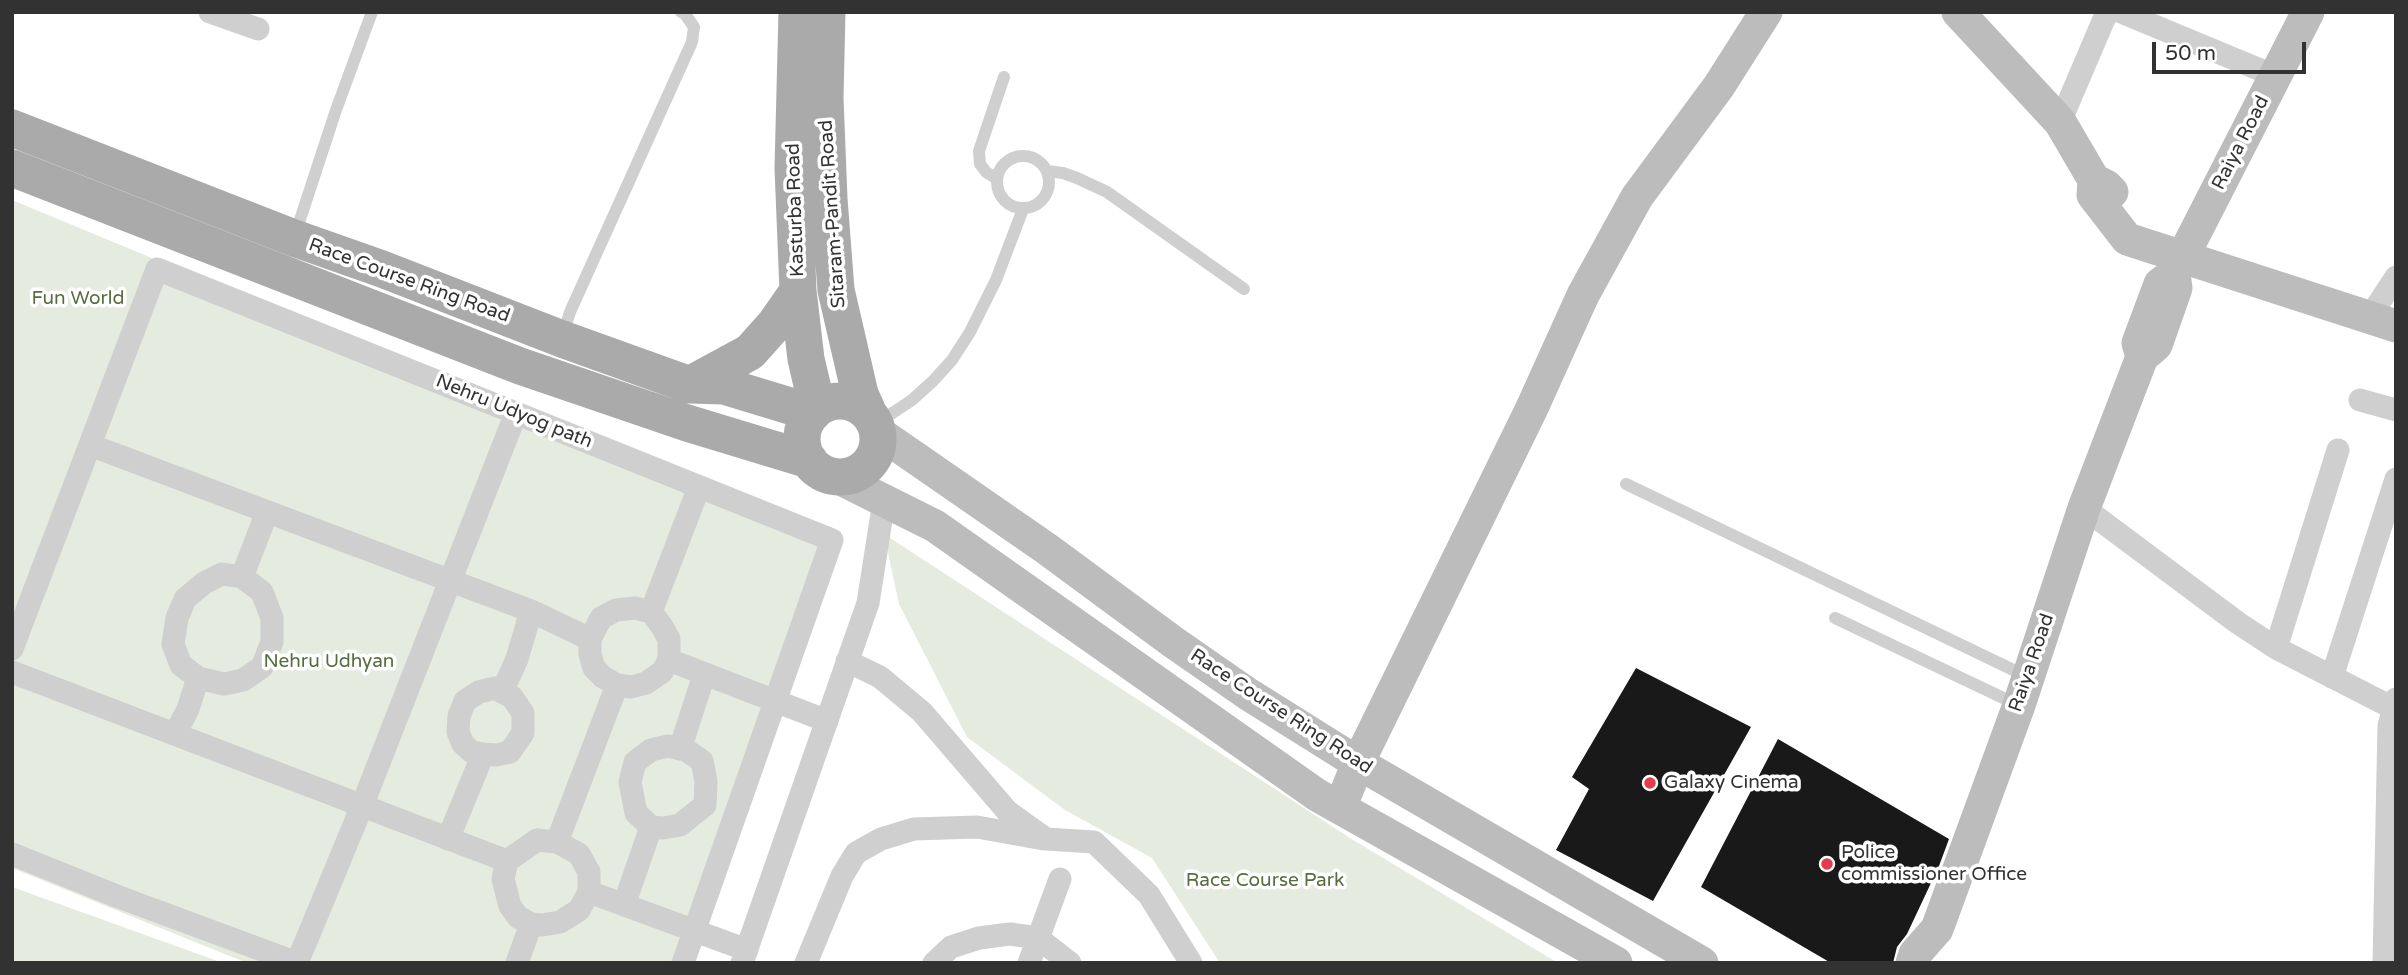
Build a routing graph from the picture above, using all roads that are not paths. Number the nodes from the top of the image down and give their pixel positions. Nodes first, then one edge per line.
1 (209, 12) edge
2 (372, 12) edge
3 (681, 12) edge
4 (797, 12) edge
5 (827, 12) edge
6 (1766, 12) edge
7 (1958, 12) edge
8 (2107, 12) edge
9 (2122, 12) edge
10 (2308, 12) edge
11 (258, 29) dead end
12 (2275, 76) junction
13 (1004, 77) dead end
14 (2060, 122) junction
15 (12, 128) edge
16 (12, 168) edge
17 (1047, 171) junction
18 (997, 179) junction
19 (1023, 209) junction
20 (294, 238) junction
21 (2179, 266) junction
22 (2396, 277) edge
23 (1244, 289) dead end
24 (798, 291) junction
25 (2382, 322) edge
26 (562, 338) junction
27 (690, 384) junction
28 (2360, 400) dead end
29 (815, 410) junction
30 (2396, 410) edge
31 (516, 414) junction
32 (874, 423) junction
33 (90, 445) junction
34 (2338, 450) dead end
35 (823, 469) junction
36 (2396, 479) edge
37 (1626, 484) dead end
38 (699, 487) junction
39 (884, 501) junction
40 (2084, 508) junction
41 (267, 512) junction
42 (242, 577) junction
43 (451, 580) junction
44 (531, 611) junction
45 (651, 612) junction
46 (1835, 618) dead end
47 (590, 639) junction
48 (2276, 648) junction
49 (12, 649) edge
50 (669, 660) junction
51 (847, 661) junction
52 (12, 671) edge
53 (704, 675) junction
54 (2332, 677) junction
55 (198, 678) junction
56 (617, 685) junction
57 (2023, 691) junction
58 (502, 692) junction
59 (2395, 703) edge
60 (827, 721) junction
61 (175, 734) junction
62 (680, 749) junction
63 (2392, 749) edge
64 (483, 754) junction
65 (1359, 763) junction
66 (362, 806) junction
67 (1340, 808) junction
68 (651, 827) junction
69 (449, 839) junction
70 (1046, 839) junction
71 (557, 842) junction
72 (12, 854) edge
73 (507, 861) junction
74 (1060, 879) dead end
75 (589, 892) junction
76 (624, 905) junction
77 (531, 924) junction
78 (1937, 929) junction
79 (695, 931) junction
80 (1038, 938) junction
81 (744, 956) edge
82 (297, 963) edge
83 (517, 963) edge
84 (683, 963) edge
85 (806, 963) edge
86 (934, 963) edge
87 (1029, 963) edge
88 (1070, 963) edge
89 (1191, 963) edge
90 (1616, 963) edge
91 (1702, 963) edge
92 (1912, 963) edge
93 (1937, 963) edge
94 (2384, 963) edge

1 - 11 street
2 - 20 lane
3 - 26 lane
4 - 24 main road, Kasturba Road
5 - 32 main road, Sitaram-Pandit Road
6 - 65 street
7 - 14 street
8 - 14 street
9 - 12 street
10 - 12 street, Raiya Road
12 - 21 street, Raiya Road
13 - 18 lane
14 - 21 street
15 - 20 main road, Race Course Ring Road
16 - 35 main road, Race Course Ring Road
17 - 18 lane
17 - 19 lane
17 - 23 lane
18 - 19 lane
19 - 32 lane
20 - 26 main road, Race Course Ring Road
21 - 25 street
21 - 40 street, Raiya Road
22 - 25 street
24 - 27 main road, Sitaram-Pandit Road
24 - 29 main road, Kasturba Road
26 - 27 main road, Race Course Ring Road
27 - 29 main road, Race Course Ring Road
28 - 30 street
29 - 32 main road
29 - 35 main road
31 - 33 street, Nehru Udyog path
31 - 38 street, Nehru Udyog path
31 - 43 street
32 - 35 main road
32 - 65 street, Race Course Ring Road
33 - 41 street
33 - 49 street, Nehru Udyog path
34 - 48 street
35 - 39 street, Race Course Ring Road
36 - 54 street
37 - 57 lane
38 - 45 street
38 - 79 street, Nehru Udyog path
39 - 51 street
39 - 67 street, Race Course Ring Road
40 - 48 street
40 - 57 street, Raiya Road
41 - 42 street
41 - 43 street
42 - 55 street
42 - 55 street
43 - 44 street
43 - 66 street
44 - 47 street
44 - 58 street
45 - 47 street
45 - 50 street
46 - 57 lane
47 - 56 street
48 - 54 street
50 - 53 street
50 - 56 street
51 - 60 street
51 - 70 street
52 - 61 street
53 - 60 street
53 - 62 street
54 - 59 street
55 - 61 street
56 - 71 street
57 - 78 street, Raiya Road
58 - 64 street
58 - 64 street
59 - 63 street
60 - 81 street
61 - 66 street
62 - 68 street
62 - 68 street
63 - 94 street
64 - 69 street
65 - 67 street
65 - 91 street, Race Course Ring Road
66 - 69 street
66 - 82 street
67 - 90 street, Race Course Ring Road
68 - 76 street
69 - 73 street
70 - 85 street
70 - 89 street
71 - 73 street
71 - 75 street
72 - 82 street
73 - 77 street
74 - 80 street
75 - 76 street
75 - 77 street
76 - 79 street
77 - 83 street
78 - 92 street, Raiya Road
78 - 93 street
79 - 81 street
79 - 84 street, Nehru Udyog path
80 - 86 street
80 - 87 street
80 - 88 street

